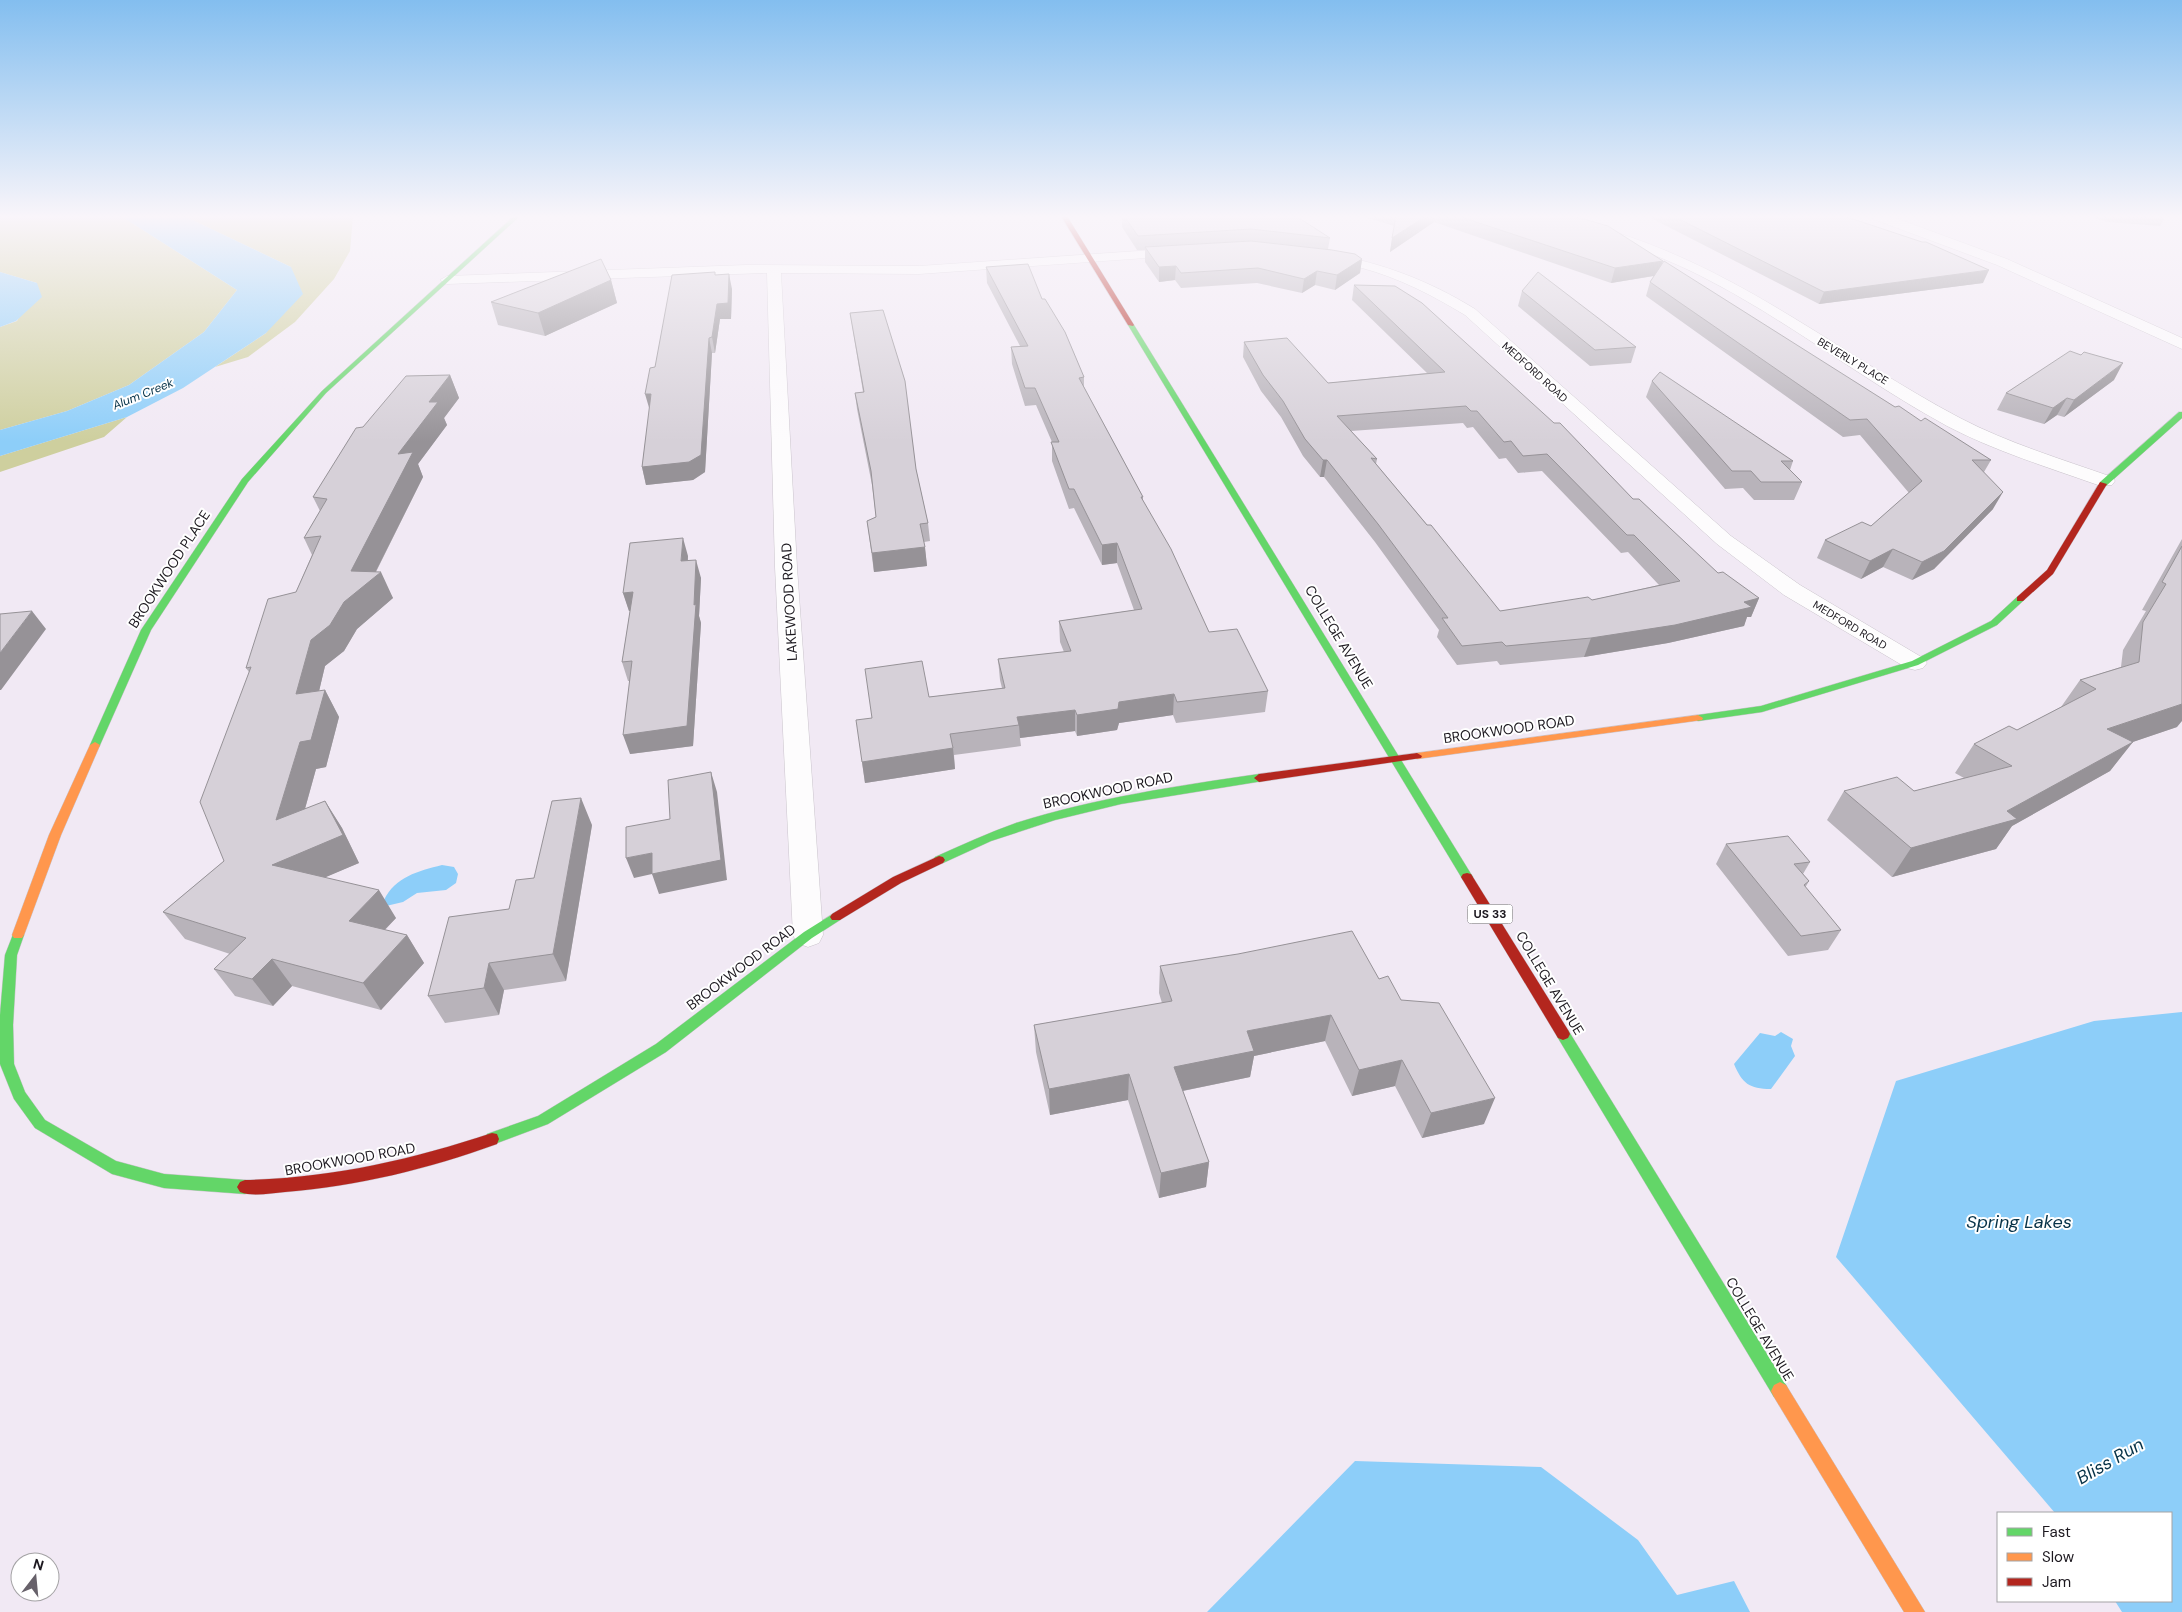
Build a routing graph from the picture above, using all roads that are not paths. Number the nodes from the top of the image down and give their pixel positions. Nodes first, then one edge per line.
1 (435, 291) edge
2 (775, 291) edge
3 (1110, 291) edge
4 (1434, 291) edge
5 (1739, 291) edge
6 (2066, 291) edge
7 (2182, 344) edge
8 (2182, 414) edge
9 (2105, 481) junction
10 (1915, 663) junction
11 (1396, 759) junction
12 (808, 935) junction
13 (7, 1064) joint
14 (1915, 1612) edge

1 - 13 street, BROOKWOOD PLACE
2 - 12 street, LAKEWOOD ROAD
3 - 11 street, COLLEGE AVENUE / US 33
4 - 10 street, MEDFORD ROAD
5 - 9 street, BEVERLY PLACE
6 - 7 street
8 - 9 street, BROOKWOOD ROAD
9 - 10 street, BROOKWOOD ROAD
10 - 11 street, BROOKWOOD ROAD
11 - 12 street, BROOKWOOD ROAD
11 - 14 street, COLLEGE AVENUE / US 33
12 - 13 street, BROOKWOOD ROAD

